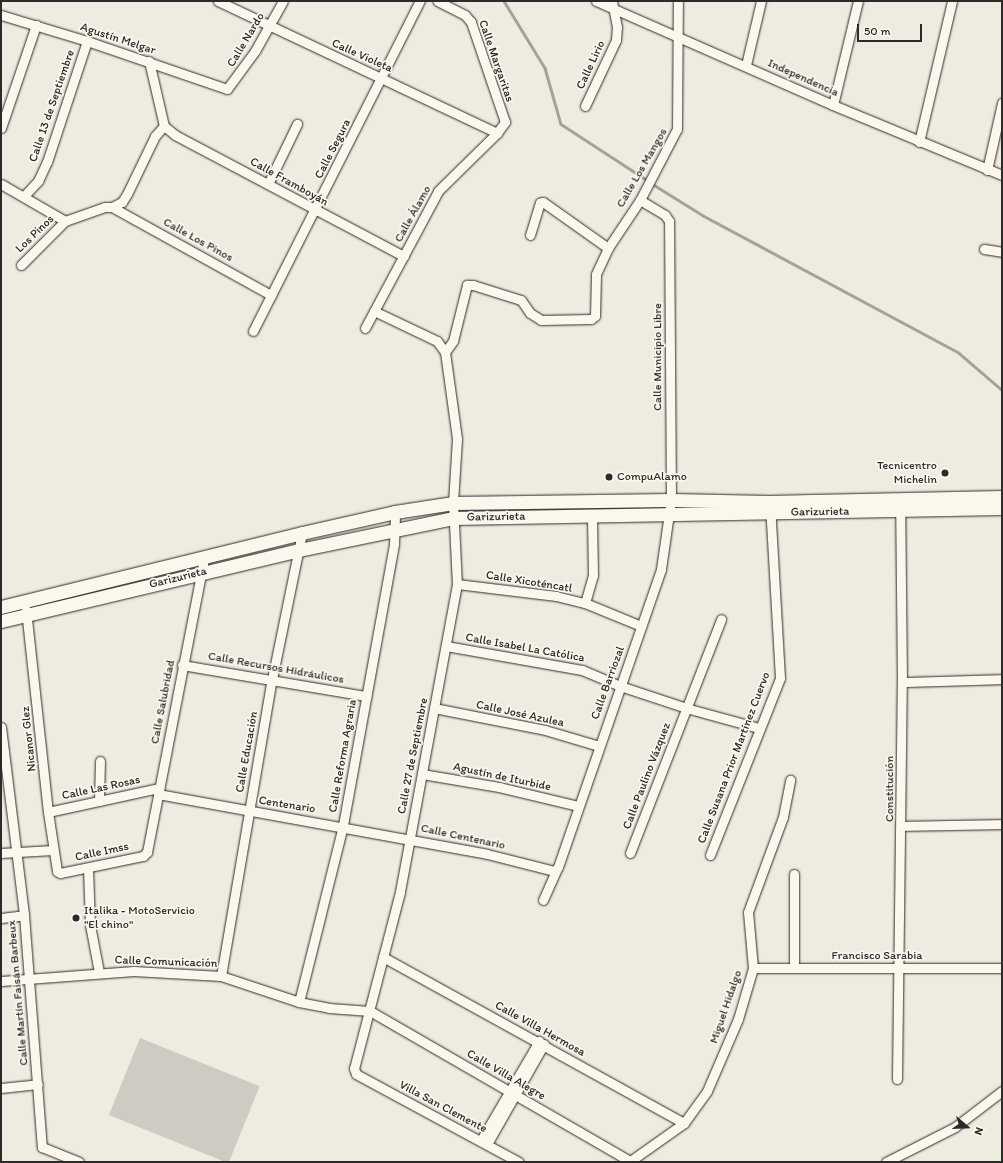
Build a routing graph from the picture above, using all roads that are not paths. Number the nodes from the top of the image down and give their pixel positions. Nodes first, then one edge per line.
1 (218, 1) edge
2 (283, 1) edge
3 (420, 1) edge
4 (437, 1) edge
5 (596, 1) edge
6 (678, 1) edge
7 (761, 1) edge
8 (858, 1) edge
9 (952, 1) edge
10 (613, 5) edge
11 (1, 15) edge
12 (36, 25) junction
13 (268, 27) junction
14 (678, 38) junction
15 (87, 41) junction
16 (149, 61) junction
17 (746, 65) junction
18 (382, 78) junction
19 (227, 89) joint
20 (1002, 103) edge
21 (833, 105) junction
22 (585, 106) dead end
23 (505, 122) joint
24 (297, 124) dead end
25 (164, 126) junction
26 (1, 128) edge
27 (497, 133) junction
28 (919, 142) junction
29 (987, 170) junction
30 (1002, 175) edge
31 (1, 184) edge
32 (268, 184) junction
33 (24, 196) junction
34 (642, 196) junction
35 (112, 207) junction
36 (315, 210) junction
37 (65, 221) junction
38 (530, 235) dead end
39 (608, 248) junction
40 (984, 248) dead end
41 (1002, 252) edge
42 (404, 256) junction
43 (21, 265) dead end
44 (271, 295) junction
45 (374, 311) junction
46 (365, 328) dead end
47 (253, 331) dead end
48 (445, 352) junction
49 (1002, 497) edge
50 (671, 500) junction
51 (453, 503) junction
52 (900, 505) junction
53 (770, 508) junction
54 (1002, 508) edge
55 (395, 512) junction
56 (592, 515) junction
57 (668, 515) junction
58 (453, 518) junction
59 (395, 528) junction
60 (302, 533) junction
61 (298, 550) junction
62 (204, 558) junction
63 (202, 572) junction
64 (457, 584) junction
65 (25, 601) junction
66 (585, 603) junction
67 (1, 607) edge
68 (27, 616) junction
69 (721, 619) dead end
70 (1, 621) edge
71 (641, 626) junction
72 (446, 646) junction
73 (182, 665) junction
74 (272, 679) junction
75 (1002, 679) edge
76 (902, 682) junction
77 (620, 686) junction
78 (366, 696) junction
79 (434, 708) junction
80 (686, 708) junction
81 (2, 727) edge
82 (759, 728) junction
83 (599, 746) junction
84 (100, 761) dead end
85 (422, 774) junction
86 (790, 780) dead end
87 (6, 790) edge
88 (158, 791) junction
89 (100, 801) junction
90 (578, 806) junction
91 (249, 811) junction
92 (48, 812) junction
93 (1002, 824) edge
94 (342, 826) junction
95 (901, 826) junction
96 (409, 838) junction
97 (53, 850) junction
98 (17, 852) junction
99 (147, 852) joint
100 (630, 853) dead end
101 (1, 854) edge
102 (710, 855) dead end
103 (88, 868) junction
104 (554, 871) junction
105 (60, 873) joint
106 (794, 874) dead end
107 (543, 900) dead end
108 (24, 915) junction
109 (1, 918) edge
110 (383, 956) junction
111 (794, 967) junction
112 (753, 968) junction
113 (898, 968) junction
114 (1002, 968) edge
115 (99, 972) junction
116 (221, 976) junction
117 (29, 978) junction
118 (1, 981) edge
119 (300, 1002) junction
120 (370, 1011) junction
121 (542, 1043) junction
122 (356, 1074) joint
123 (897, 1079) dead end
124 (38, 1084) junction
125 (1, 1088) edge
126 (1002, 1091) edge
127 (512, 1092) junction
128 (684, 1123) junction
129 (484, 1142) junction
130 (78, 1162) edge
131 (518, 1162) edge
132 (629, 1162) edge
133 (886, 1162) edge

1 - 13 street, Calle Violeta
2 - 13 street, Calle Nardo
3 - 18 street, Calle Segura
4 - 23 street, Calle Margaritas
5 - 10 street, Independencia
6 - 14 street, Calle Los Mangos
7 - 17 street
8 - 21 street
9 - 28 street
10 - 14 street, Independencia
10 - 22 street, Calle Lirio
11 - 12 street, Agustín Melgar
12 - 15 street, Agustín Melgar
12 - 26 street
13 - 18 street, Calle Violeta
13 - 19 street, Calle Nardo
14 - 17 street, Independencia
14 - 34 street, Calle Los Mangos
15 - 16 street, Agustín Melgar
15 - 33 street, Calle 13 de Septiembre
16 - 19 street, Agustín Melgar
16 - 25 street
17 - 21 street, Independencia
18 - 27 street, Calle Violeta
18 - 36 street, Calle Segura
20 - 29 street
21 - 28 street, Independencia
23 - 27 street, Calle Álamo
24 - 32 street
25 - 32 street, Calle Framboyán
25 - 35 street
27 - 42 street, Calle Álamo
28 - 29 street, Independencia
29 - 30 street, Independencia
31 - 33 street
32 - 36 street, Calle Framboyán
33 - 37 street
34 - 39 street, Calle Los Mangos
34 - 50 street, Calle Municipio Libre
35 - 37 street, Los Pinos
35 - 44 street, Calle Los Pinos
36 - 42 street, Calle Framboyán
36 - 44 street, Calle Segura
37 - 43 street, Los Pinos
38 - 39 street
39 - 48 street, Calle Los Mangos
40 - 41 street
42 - 45 street, Calle Álamo
44 - 47 street, Calle Segura
45 - 46 street, Calle Álamo
45 - 48 street
48 - 51 street, Calle 27 de Septiembre
49 - 52 main road, Garizurieta
50 - 51 main road, Garizurieta
50 - 53 main road, Garizurieta
50 - 57 street, Calle Barriozal
51 - 55 main road, Garizurieta
51 - 58 street, Calle 27 de Septiembre
52 - 53 main road, Garizurieta
52 - 54 main road, Garizurieta
52 - 76 street, Constitución
53 - 57 main road, Garizurieta
53 - 82 street, Calle Susana Prior Martínez Cuervo
55 - 59 street, Calle Reforma Agraria
55 - 60 main road, Garizurieta
56 - 57 main road, Garizurieta
56 - 58 main road, Garizurieta
56 - 66 street
57 - 71 street, Calle Barriozal
58 - 59 main road, Garizurieta
58 - 64 street, Calle 27 de Septiembre
59 - 61 main road, Garizurieta
59 - 78 street, Calle Reforma Agraria
60 - 61 street, Calle Educación
60 - 62 main road, Garizurieta
61 - 63 main road, Garizurieta
61 - 74 street, Calle Educación
62 - 63 street, Calle Salubridad
62 - 65 main road, Garizurieta
63 - 68 main road, Garizurieta
63 - 73 street, Calle Salubridad
64 - 66 street, Calle Xicoténcatl
64 - 72 street, Calle 27 de Septiembre
65 - 67 main road, Garizurieta
65 - 68 street, Nicanor Glez
66 - 71 street, Calle Xicoténcatl
68 - 70 main road, Garizurieta
68 - 92 street, Nicanor Glez
69 - 80 street, Calle Paulino Vázquez
71 - 77 street, Calle Barriozal
72 - 77 street, Calle Isabel La Católica
72 - 79 street, Calle 27 de Septiembre
73 - 74 street, Calle Recursos Hidráulicos
73 - 88 street, Calle Salubridad
74 - 78 street, Calle Recursos Hidráulicos
74 - 91 street, Calle Educación
75 - 76 street
76 - 95 street, Constitución
77 - 80 street, Calle Isabel La Católica
77 - 83 street, Calle Barriozal
78 - 94 street, Calle Reforma Agraria
79 - 83 street, Calle José Azulea
79 - 85 street, Calle 27 de Septiembre
80 - 82 street, Calle Isabel La Católica
80 - 100 street, Calle Paulino Vázquez
81 - 87 street, Calle Martín Faisán Barbeux
82 - 102 street, Calle Susana Prior Martínez Cuervo
83 - 90 street, Calle Barriozal
84 - 89 street
85 - 90 street, Agustín de Iturbide
85 - 96 street, Calle 27 de Septiembre
86 - 112 street, Miguel Hidalgo
87 - 98 street, Calle Martín Faisán Barbeux
88 - 89 street, Calle Las Rosas
88 - 91 street, Centenario
88 - 99 street, Calle Salubridad
89 - 92 street, Calle Las Rosas
90 - 104 street, Calle Barriozal
91 - 94 street, Centenario
91 - 116 street, Calle Educación
92 - 97 street, Nicanor Glez
93 - 95 street
94 - 96 street, Calle Centenario
94 - 119 street, Calle Reforma Agraria
95 - 113 street, Constitución
96 - 104 street, Calle Centenario
96 - 110 street, Calle 27 de Septiembre
97 - 98 street
97 - 105 street, Nicanor Glez
98 - 101 street
98 - 108 street, Calle Martín Faisán Barbeux
99 - 103 street, Calle Imss
103 - 105 street, Calle Imss
103 - 115 street
104 - 107 street, Calle Barriozal
106 - 111 street
108 - 109 street
108 - 117 street, Calle Martín Faisán Barbeux
110 - 120 street, Calle 27 de Septiembre
110 - 121 street, Calle Villa Hermosa
111 - 112 street, Francisco Sarabia
111 - 113 street, Francisco Sarabia
112 - 128 street, Miguel Hidalgo
113 - 114 street, Francisco Sarabia
113 - 123 street, Constitución
115 - 116 street, Calle Comunicación
115 - 117 street, Calle Comunicación
116 - 119 street, Calle Comunicación
117 - 118 street, Calle Comunicación
117 - 124 street, Calle Martín Faisán Barbeux
119 - 120 street, Calle Comunicación
120 - 122 street, Calle 27 de Septiembre
120 - 127 street, Calle Villa Alegre
121 - 127 street
121 - 128 street, Calle Villa Hermosa
122 - 129 street, Villa San Clemente
124 - 125 street
124 - 130 street, Calle Martín Faisán Barbeux
126 - 133 street
127 - 129 street
127 - 132 street, Calle Villa Alegre
128 - 132 street, Miguel Hidalgo
129 - 131 street, Villa San Clemente

